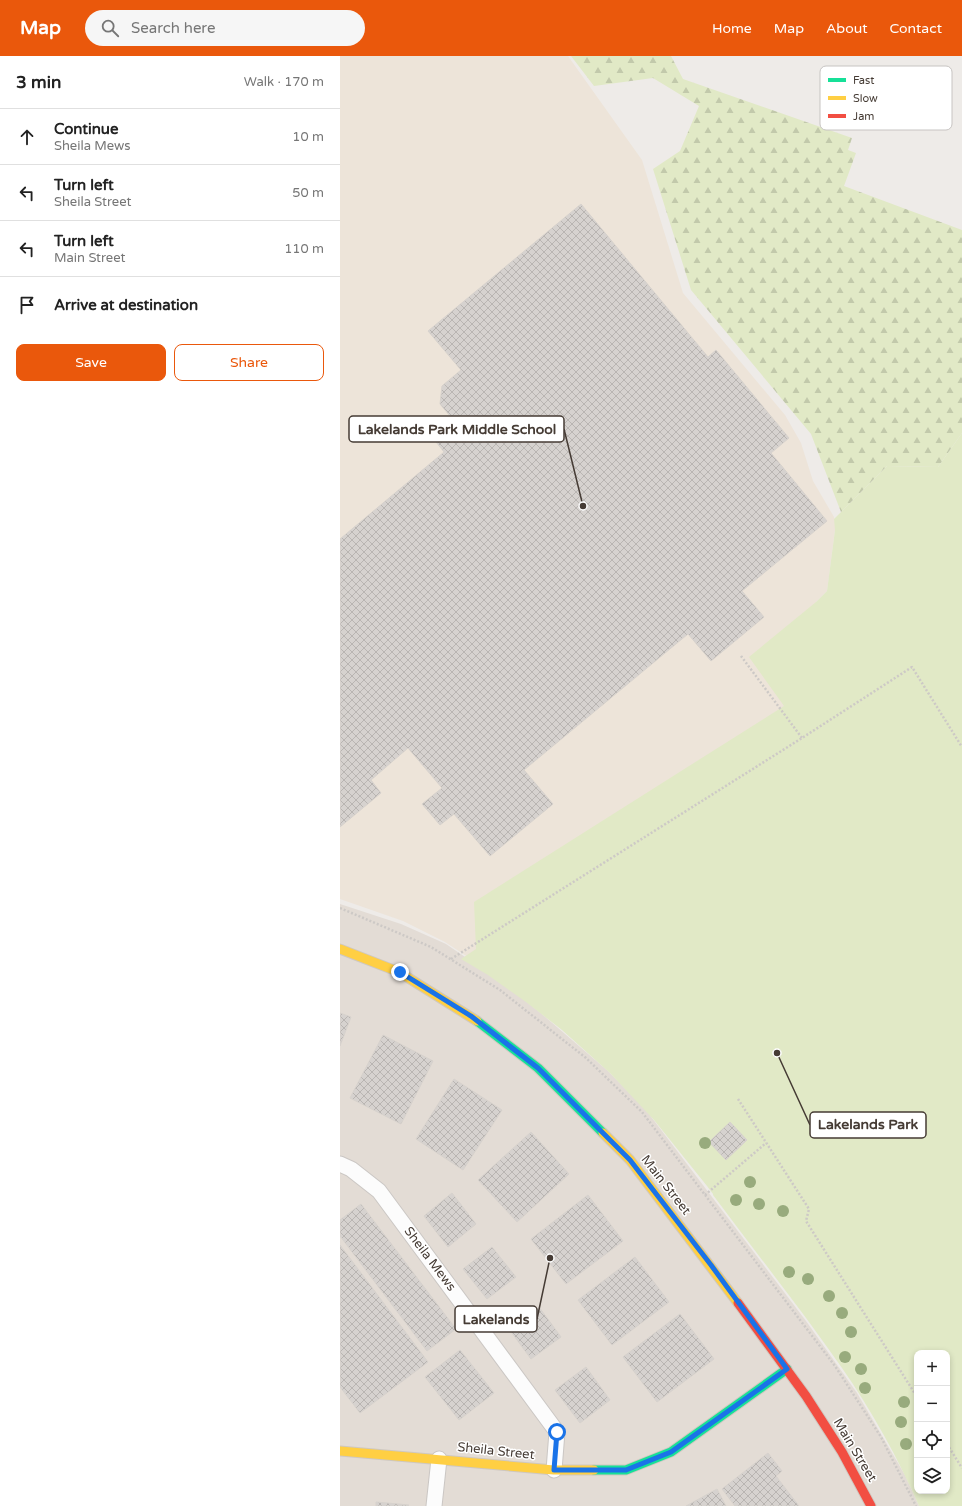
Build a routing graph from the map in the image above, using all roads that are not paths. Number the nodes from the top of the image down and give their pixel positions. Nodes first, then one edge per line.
1 (340, 949) edge
2 (340, 1164) edge
3 (787, 1369) junction
4 (340, 1451) edge
5 (439, 1459) junction
6 (554, 1470) junction
7 (434, 1506) edge
8 (871, 1506) edge

1 - 3 street, Main Street
2 - 6 lane, Sheila Mews
3 - 6 street, Sheila Street
3 - 8 street, Main Street
4 - 5 street, Sheila Street
5 - 6 street, Sheila Street
5 - 7 lane

